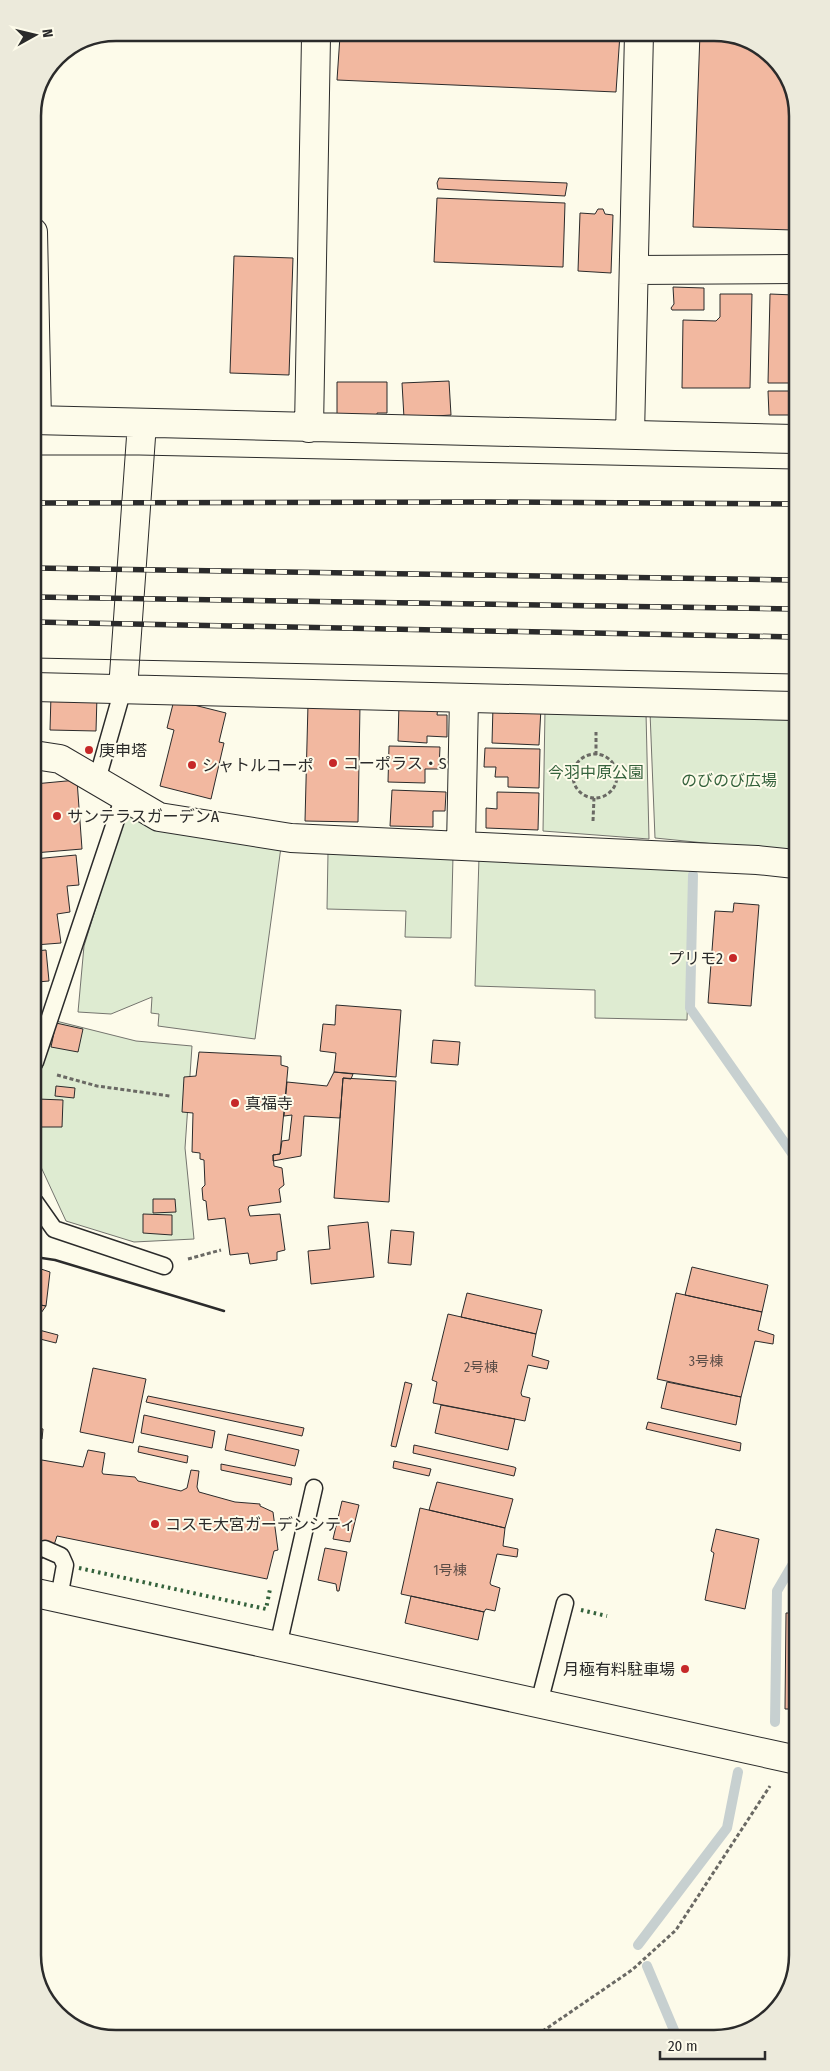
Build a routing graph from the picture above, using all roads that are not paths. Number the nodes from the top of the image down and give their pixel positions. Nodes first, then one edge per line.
1 (316, 41) edge
2 (639, 41) edge
3 (789, 268) edge
4 (634, 270) junction
5 (41, 420) edge
6 (142, 423) junction
7 (308, 428) junction
8 (630, 436) junction
9 (789, 439) edge
10 (41, 687) edge
11 (123, 690) junction
12 (464, 698) junction
13 (789, 706) edge
14 (41, 756) edge
15 (97, 780) junction
16 (124, 796) junction
17 (461, 846) junction
18 (789, 863) edge
19 (41, 1044) edge
20 (41, 1211) edge
21 (164, 1266) road end
22 (314, 1488) dead end
23 (45, 1549) dead end
24 (47, 1595) edge
25 (566, 1603) dead end
26 (278, 1646) junction
27 (539, 1704) junction
28 (789, 1758) edge

1 - 7 street
2 - 4 street
3 - 4 street
4 - 8 street
5 - 6 street
6 - 7 street
6 - 11 street
7 - 8 street
8 - 9 street
10 - 11 street
11 - 12 street
11 - 15 lane
12 - 13 street
12 - 17 street
14 - 15 street
15 - 16 street
16 - 17 street
16 - 19 lane
17 - 18 street
20 - 21 lane
22 - 26 lane
23 - 24 lane
24 - 26 street
25 - 27 lane
26 - 27 street
27 - 28 street

